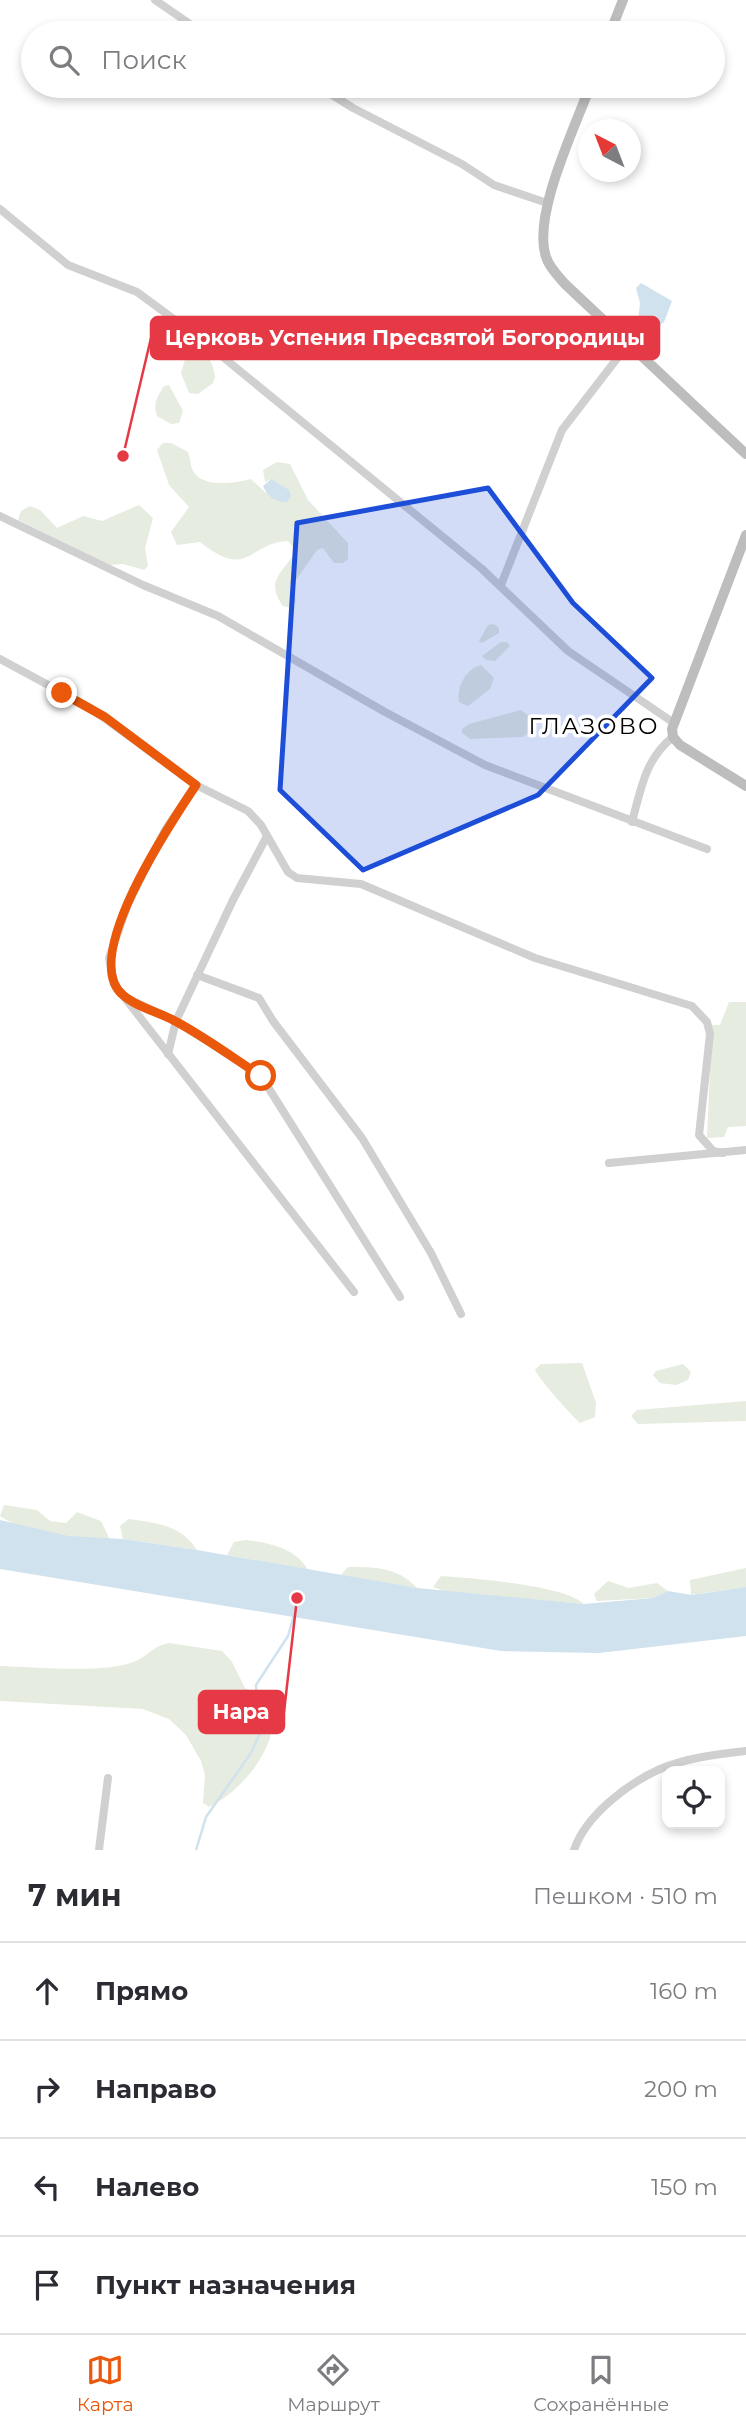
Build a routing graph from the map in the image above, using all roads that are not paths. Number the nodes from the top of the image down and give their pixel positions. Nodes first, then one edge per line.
1 (155, 0) edge
2 (623, 0) edge
3 (186, 21) edge
4 (615, 21) edge
5 (337, 98) edge
6 (586, 98) edge
7 (547, 203) junction
8 (0, 209) edge
9 (629, 343) junction
10 (746, 454) edge
11 (0, 516) edge
12 (746, 535) edge
13 (501, 585) junction
14 (0, 659) edge
15 (674, 723) junction
16 (673, 737) junction
17 (196, 785) junction
18 (746, 786) edge
19 (632, 822) junction
20 (267, 836) junction
21 (707, 849) dead end
22 (197, 975) junction
23 (123, 995) junction
24 (176, 1021) junction
25 (168, 1054) junction
26 (746, 1150) edge
27 (723, 1153) junction
28 (609, 1163) dead end
29 (354, 1292) dead end
30 (400, 1297) dead end
31 (461, 1314) dead end
32 (746, 1751) edge
33 (108, 1778) dead end
34 (100, 1850) edge
35 (574, 1850) edge

1 - 3 street
2 - 4 street
5 - 7 street
6 - 7 street
7 - 9 street
8 - 13 street
9 - 10 street
9 - 13 street
11 - 19 street
12 - 15 street
13 - 15 street
14 - 17 street
15 - 16 street
16 - 18 street
16 - 19 street
17 - 20 street
17 - 23 street
19 - 21 street
20 - 22 street
20 - 27 street
22 - 24 street
22 - 31 street
23 - 24 street
23 - 25 street
24 - 25 street
24 - 30 street
25 - 29 street
26 - 27 street
27 - 28 street
32 - 35 street
33 - 34 street

